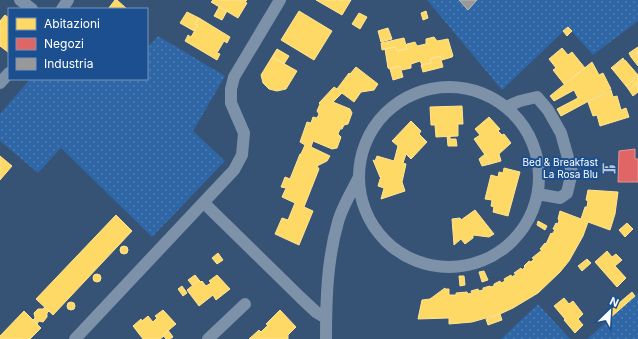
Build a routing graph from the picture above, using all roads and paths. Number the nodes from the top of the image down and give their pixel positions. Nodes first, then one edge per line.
1 (20, 0) edge
2 (280, 0) edge
3 (31, 8) edge
4 (8, 74) edge
5 (0, 83) edge
6 (506, 107) junction
7 (359, 177) junction
8 (538, 194) junction
9 (204, 203) junction
10 (245, 304) dead end
11 (326, 318) junction
12 (75, 339) edge
13 (208, 339) edge
14 (326, 339) edge

1 - 3 street
2 - 9 street
4 - 5 street
6 - 7 street
6 - 8 street
6 - 8 street
7 - 8 street
7 - 11 street
9 - 11 street
9 - 12 street
10 - 13 street
11 - 14 street

